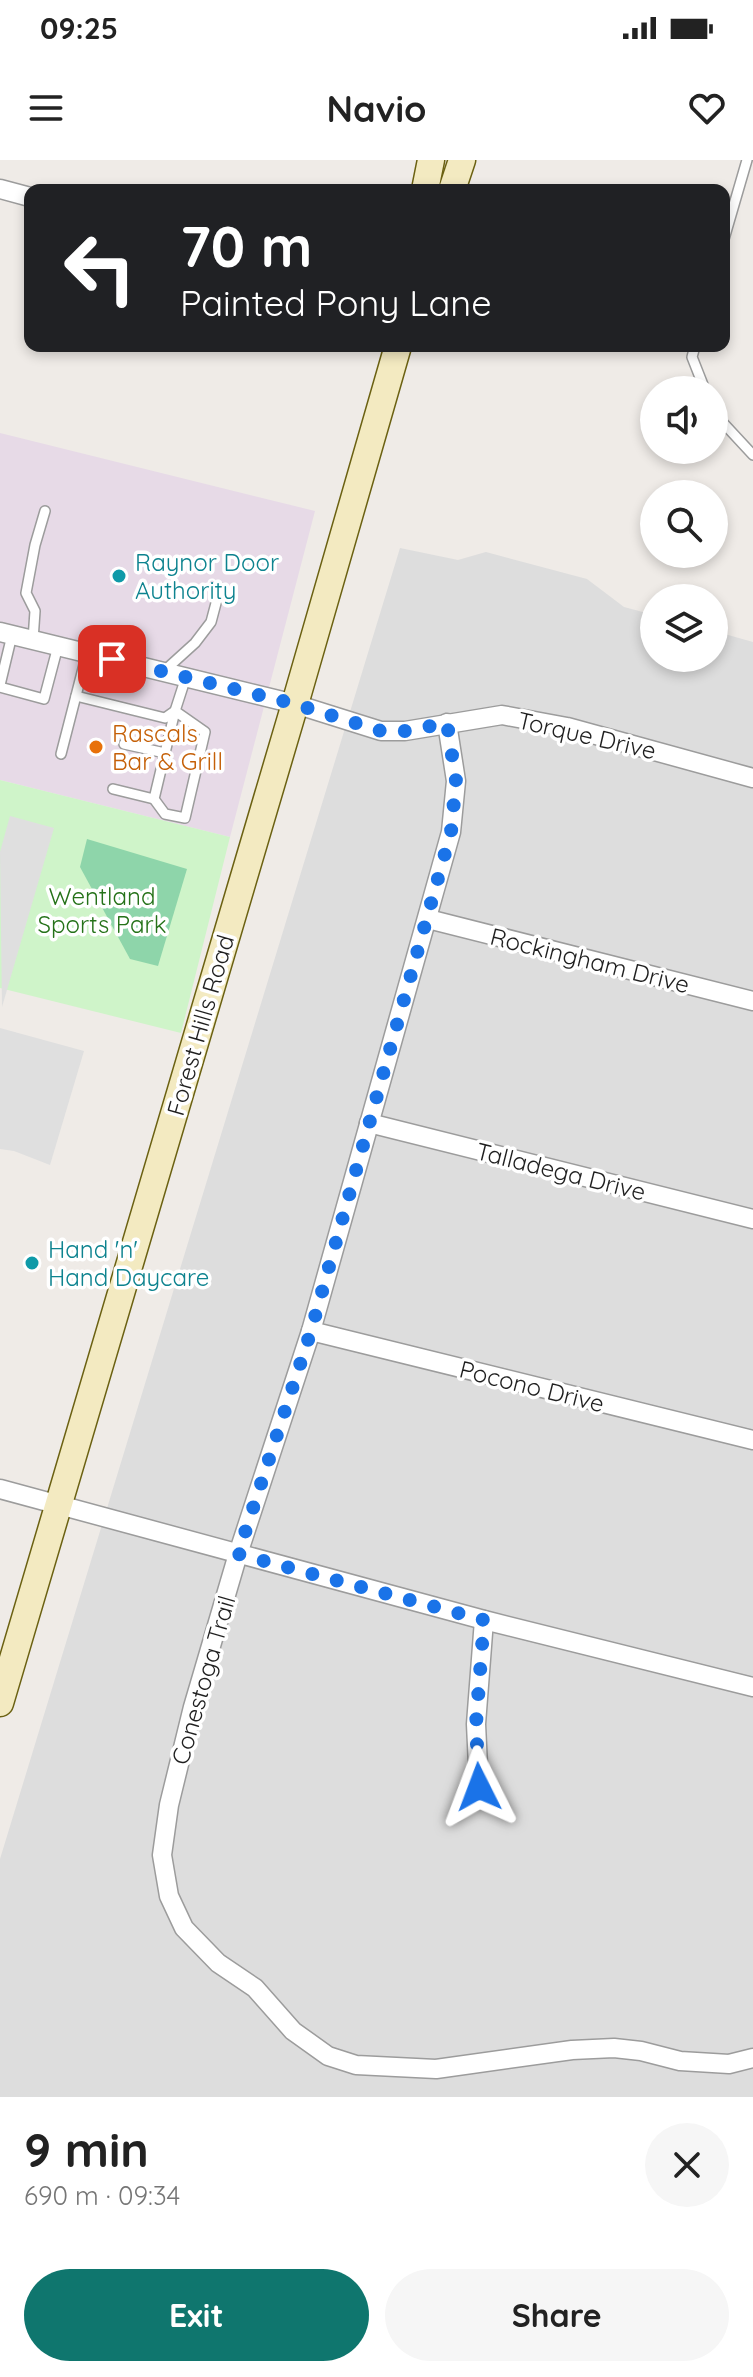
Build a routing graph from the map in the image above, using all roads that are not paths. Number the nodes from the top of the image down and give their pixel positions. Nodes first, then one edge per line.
1 (431, 160) edge
2 (462, 160) edge
3 (747, 160) edge
4 (426, 184) edge
5 (454, 184) edge
6 (0, 189) edge
7 (24, 195) edge
8 (730, 218) edge
9 (396, 352) edge
10 (693, 352) edge
11 (699, 376) edge
12 (728, 428) edge
13 (753, 455) edge
14 (45, 511) dead end
15 (220, 588) dead end
16 (6, 633) edge
17 (33, 640) junction
18 (58, 646) junction
19 (87, 653) junction
20 (163, 672) junction
21 (186, 677) junction
22 (0, 686) edge
23 (76, 696) junction
24 (295, 704) junction
25 (175, 711) junction
26 (447, 723) junction
27 (124, 744) dead end
28 (165, 753) junction
29 (61, 754) dead end
30 (753, 778) edge
31 (113, 789) dead end
32 (154, 799) junction
33 (428, 919) junction
34 (753, 1001) edge
35 (369, 1123) junction
36 (753, 1219) edge
37 (311, 1331) junction
38 (753, 1440) edge
39 (0, 1489) edge
40 (58, 1506) junction
41 (238, 1554) junction
42 (484, 1620) junction
43 (753, 1687) edge
44 (0, 1703) edge
45 (479, 1787) dead end
46 (753, 2058) edge

1 - 4 street
2 - 5 street
3 - 8 lane
6 - 7 street
9 - 24 street, Forest Hills Road
10 - 11 lane
12 - 13 lane
14 - 17 lane
15 - 20 lane
16 - 17 street, Torque Drive
16 - 22 lane
17 - 18 street, Torque Drive
18 - 19 street, Torque Drive
18 - 22 lane
19 - 20 street, Torque Drive
19 - 23 lane
20 - 21 street, Torque Drive
21 - 24 street, Torque Drive
21 - 25 lane
23 - 25 lane
23 - 29 lane
24 - 26 street, Torque Drive
24 - 40 street, Forest Hills Road
25 - 28 lane
25 - 32 lane
26 - 30 street, Torque Drive
26 - 33 street, Conestoga Trail
27 - 28 lane
28 - 32 lane
31 - 32 lane
33 - 34 street, Rockingham Drive
33 - 35 street, Conestoga Trail
35 - 36 street, Talladega Drive
35 - 37 street, Conestoga Trail
37 - 38 street, Pocono Drive
37 - 41 street, Conestoga Trail
39 - 40 street
40 - 41 street
40 - 44 street, Forest Hills Road
41 - 42 street
41 - 46 street, Conestoga Trail
42 - 43 street
42 - 45 street

